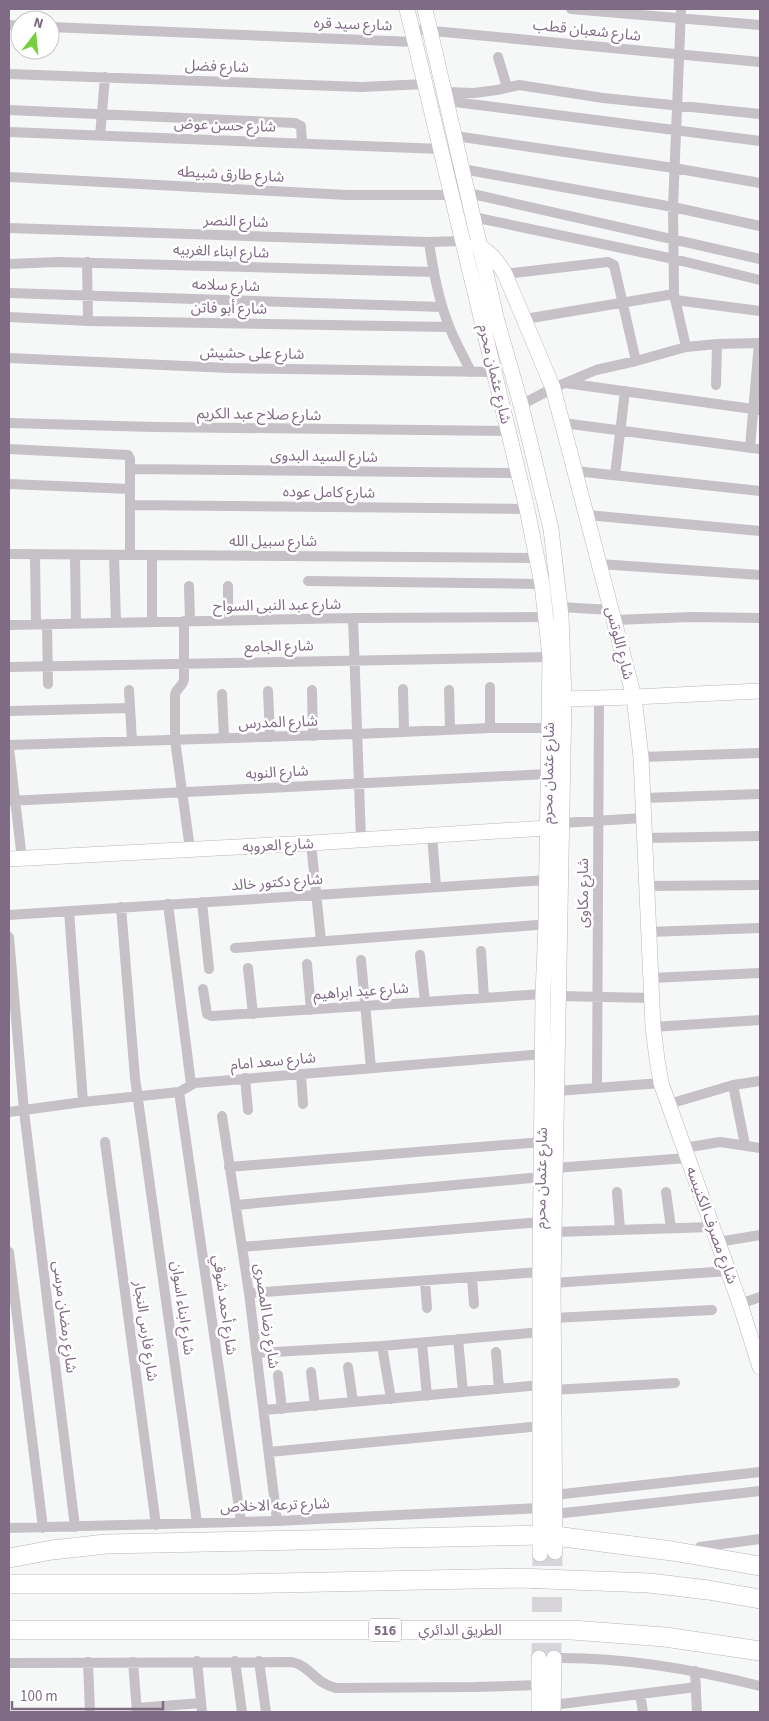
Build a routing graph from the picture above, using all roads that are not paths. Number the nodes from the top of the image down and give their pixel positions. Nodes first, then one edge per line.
1 (407, 9) edge
2 (425, 9) edge
3 (571, 9) edge
4 (681, 13) edge
5 (760, 25) edge
6 (60, 27) edge
7 (430, 30) junction
8 (413, 35) junction
9 (679, 54) junction
10 (498, 57) dead end
11 (760, 62) edge
12 (9, 74) edge
13 (105, 77) junction
14 (425, 84) junction
15 (507, 87) junction
16 (446, 96) junction
17 (678, 104) junction
18 (9, 110) edge
19 (102, 114) junction
20 (760, 114) edge
21 (676, 131) junction
22 (9, 132) edge
23 (100, 136) junction
24 (455, 136) junction
25 (760, 141) edge
26 (302, 143) junction
27 (441, 149) junction
28 (674, 168) junction
29 (462, 169) junction
30 (9, 176) edge
31 (760, 183) edge
32 (468, 193) junction
33 (452, 195) junction
34 (673, 207) junction
35 (473, 217) junction
36 (760, 226) edge
37 (9, 228) edge
38 (673, 238) junction
39 (463, 241) junction
40 (429, 242) junction
41 (479, 246) junction
42 (674, 259) junction
43 (760, 259) edge
44 (87, 262) junction
45 (9, 264) edge
46 (433, 272) junction
47 (505, 274) junction
48 (760, 280) edge
49 (9, 293) edge
50 (87, 296) junction
51 (675, 297) junction
52 (622, 302) junction
53 (442, 307) junction
54 (760, 311) edge
55 (9, 317) edge
56 (525, 319) junction
57 (88, 320) junction
58 (449, 327) junction
59 (760, 343) edge
60 (717, 344) junction
61 (686, 348) junction
62 (9, 358) edge
63 (636, 361) junction
64 (471, 372) junction
65 (494, 372) junction
66 (758, 374) edge
67 (559, 385) junction
68 (716, 385) dead end
69 (625, 392) junction
70 (521, 405) junction
71 (757, 409) edge
72 (9, 423) edge
73 (563, 423) junction
74 (508, 431) junction
75 (621, 431) junction
76 (755, 448) edge
77 (9, 449) edge
78 (130, 469) junction
79 (575, 471) junction
80 (518, 473) junction
81 (615, 475) junction
82 (9, 484) edge
83 (130, 489) junction
84 (760, 491) edge
85 (130, 505) junction
86 (527, 509) junction
87 (587, 515) junction
88 (760, 531) edge
89 (9, 554) edge
90 (35, 555) junction
91 (75, 555) junction
92 (114, 555) junction
93 (130, 555) junction
94 (152, 556) junction
95 (538, 558) junction
96 (599, 564) junction
97 (760, 575) edge
98 (308, 581) dead end
99 (542, 584) junction
100 (189, 586) dead end
101 (228, 586) dead end
102 (560, 607) junction
103 (613, 615) junction
104 (546, 617) junction
105 (353, 618) junction
106 (760, 618) edge
107 (228, 620) junction
108 (187, 621) junction
109 (152, 622) junction
110 (116, 623) junction
111 (36, 624) junction
112 (47, 624) junction
113 (76, 624) junction
114 (9, 625) edge
115 (550, 657) junction
116 (354, 660) junction
117 (184, 663) junction
118 (48, 666) junction
119 (9, 667) edge
120 (48, 684) dead end
121 (490, 687) dead end
122 (403, 689) dead end
123 (128, 690) dead end
124 (312, 690) dead end
125 (449, 690) dead end
126 (268, 691) dead end
127 (760, 691) edge
128 (222, 694) dead end
129 (634, 697) junction
130 (599, 698) junction
131 (564, 699) junction
132 (130, 708) junction
133 (9, 711) edge
134 (490, 728) junction
135 (548, 728) junction
136 (450, 729) junction
137 (404, 731) junction
138 (357, 734) junction
139 (313, 736) junction
140 (270, 737) junction
141 (224, 738) junction
142 (175, 740) junction
143 (132, 741) junction
144 (9, 747) edge
145 (760, 753) edge
146 (640, 757) junction
147 (547, 774) junction
148 (358, 784) junction
149 (182, 792) junction
150 (760, 794) edge
151 (643, 798) junction
152 (12, 801) edge
153 (644, 818) junction
154 (598, 821) junction
155 (562, 823) junction
156 (546, 828) junction
157 (432, 835) junction
158 (760, 836) edge
159 (644, 838) junction
160 (361, 840) junction
161 (311, 843) junction
162 (190, 850) junction
163 (16, 859) edge
164 (547, 880) junction
165 (760, 885) edge
166 (436, 886) junction
167 (647, 886) junction
168 (316, 895) junction
169 (202, 902) junction
170 (168, 904) junction
171 (121, 907) junction
172 (69, 911) junction
173 (9, 915) edge
174 (553, 924) junction
175 (760, 928) edge
176 (649, 932) junction
177 (9, 937) edge
178 (321, 941) junction
179 (235, 948) dead end
180 (481, 951) dead end
181 (420, 956) dead end
182 (361, 960) dead end
183 (307, 964) dead end
184 (248, 968) dead end
185 (209, 970) dead end
186 (760, 973) edge
187 (651, 978) junction
188 (203, 989) dead end
189 (543, 994) junction
190 (559, 996) junction
191 (597, 997) junction
192 (484, 998) junction
193 (652, 998) junction
194 (425, 1002) junction
195 (365, 1006) junction
196 (310, 1010) junction
197 (253, 1014) junction
198 (760, 1020) edge
199 (654, 1027) junction
200 (543, 1054) junction
201 (371, 1068) junction
202 (301, 1074) junction
203 (245, 1078) junction
204 (760, 1081) edge
205 (661, 1083) junction
206 (191, 1084) junction
207 (733, 1085) junction
208 (597, 1088) junction
209 (557, 1091) junction
210 (179, 1092) junction
211 (138, 1096) junction
212 (83, 1102) junction
213 (303, 1104) dead end
214 (668, 1104) junction
215 (248, 1110) dead end
216 (24, 1111) junction
217 (9, 1112) edge
218 (222, 1116) dead end
219 (105, 1142) dead end
220 (542, 1142) junction
221 (745, 1145) junction
222 (759, 1148) edge
223 (686, 1153) junction
224 (760, 1160) edge
225 (230, 1167) junction
226 (555, 1168) junction
227 (542, 1177) junction
228 (617, 1192) dead end
229 (666, 1192) dead end
230 (236, 1205) junction
231 (541, 1222) junction
232 (712, 1227) junction
233 (671, 1228) junction
234 (620, 1230) junction
235 (554, 1232) junction
236 (760, 1235) edge
237 (718, 1242) junction
238 (242, 1247) junction
239 (9, 1252) edge
240 (728, 1271) junction
241 (540, 1272) junction
242 (472, 1277) junction
243 (425, 1281) junction
244 (553, 1283) junction
245 (249, 1292) junction
246 (760, 1297) edge
247 (474, 1304) dead end
248 (740, 1304) junction
249 (427, 1308) dead end
250 (712, 1310) dead end
251 (553, 1318) junction
252 (540, 1332) junction
253 (458, 1339) junction
254 (422, 1343) junction
255 (382, 1346) junction
256 (496, 1352) dead end
257 (256, 1353) junction
258 (348, 1367) dead end
259 (760, 1367) edge
260 (311, 1372) dead end
261 (278, 1375) dead end
262 (675, 1382) dead end
263 (547, 1388) junction
264 (499, 1389) junction
265 (463, 1392) junction
266 (427, 1396) junction
267 (391, 1399) junction
268 (353, 1402) junction
269 (315, 1406) junction
270 (282, 1409) junction
271 (264, 1410) junction
272 (541, 1426) junction
273 (269, 1452) junction
274 (760, 1472) edge
275 (760, 1491) edge
276 (554, 1494) junction
277 (548, 1510) junction
278 (277, 1521) junction
279 (241, 1522) junction
280 (197, 1523) junction
281 (156, 1525) junction
282 (76, 1527) junction
283 (9, 1528) edge
284 (43, 1528) junction
285 (760, 1539) edge
286 (548, 1544) junction
287 (700, 1547) dead end
288 (9, 1558) edge
289 (760, 1566) edge
290 (9, 1584) edge
291 (760, 1599) edge
292 (9, 1630) edge
293 (760, 1651) edge
294 (539, 1658) tunnel mouth
295 (554, 1658) joint
296 (197, 1661) junction
297 (235, 1661) junction
298 (259, 1661) junction
299 (88, 1662) junction
300 (133, 1662) junction
301 (9, 1663) edge
302 (695, 1671) junction
303 (539, 1685) junction
304 (760, 1686) edge
305 (696, 1687) junction
306 (640, 1694) junction
307 (201, 1708) edge
308 (553, 1709) edge
309 (137, 1710) edge
310 (90, 1712) edge
311 (242, 1712) edge
312 (266, 1712) edge
313 (539, 1712) edge
314 (643, 1712) edge
315 (697, 1712) edge

1 - 8 main road, شارع عثمان محرم
2 - 7 main road, شارع عثمان محرم
3 - 4 street
4 - 5 street
4 - 9 street
6 - 8 street, شارع سيد قره
7 - 8 street, شارع شعبان قطب
7 - 9 street, شارع شعبان قطب
7 - 16 main road, شارع عثمان محرم
8 - 14 main road, شارع عثمان محرم
9 - 11 street, شارع شعبان قطب
9 - 17 street
10 - 15 street
12 - 13 street, شارع فضل
13 - 14 street, شارع فضل
13 - 19 street
14 - 27 main road, شارع عثمان محرم
15 - 16 street
15 - 17 street
16 - 21 street
16 - 24 main road, شارع عثمان محرم
17 - 20 street
17 - 21 street
18 - 19 street
19 - 23 street
19 - 26 street
21 - 25 street
21 - 28 street
22 - 23 street, شارع حسن عوض
23 - 26 street, شارع حسن عوض
24 - 28 street
24 - 29 main road, شارع عثمان محرم
26 - 27 street, شارع حسن عوض
27 - 33 main road, شارع عثمان محرم
28 - 31 street
28 - 34 street
29 - 32 main road, شارع عثمان محرم
29 - 34 street
30 - 33 street, شارع طارق شبيطه
32 - 35 main road, شارع عثمان محرم
32 - 38 street
33 - 39 main road, شارع عثمان محرم
34 - 36 street
34 - 38 street
35 - 41 main road, شارع عثمان محرم
35 - 42 street
37 - 40 street, شارع النصر
38 - 42 street
38 - 43 street
39 - 40 street, شارع النصر
39 - 41 main road, شارع اللوتس
39 - 65 main road, شارع عثمان محرم
40 - 46 street
41 - 47 main road, شارع اللوتس
41 - 70 main road, شارع عثمان محرم
42 - 48 street
42 - 51 street
44 - 45 street, شارع ابناء الغربيه
44 - 46 street, شارع ابناء الغربيه
44 - 50 street
46 - 53 street
47 - 52 street
47 - 56 main road, شارع اللوتس
49 - 50 street, شارع سلامه
50 - 53 street, شارع سلامه
50 - 57 street
51 - 52 street
51 - 54 street
51 - 61 street
52 - 56 street
52 - 63 street
53 - 58 street
55 - 57 street, شارع أبو فاتن
56 - 67 main road, شارع اللوتس
57 - 58 street, شارع أبو فاتن
58 - 64 street
59 - 60 street
59 - 66 street
60 - 61 street
60 - 68 street
61 - 63 street
62 - 64 street, شارع على حشيش
63 - 67 street
64 - 65 street, شارع على حشيش
65 - 74 main road, شارع عثمان محرم
66 - 71 street
67 - 69 street
67 - 70 street
67 - 73 main road, شارع اللوتس
69 - 71 street
69 - 75 street
70 - 102 main road, شارع عثمان محرم
71 - 76 street
72 - 74 street, شارع صلاح عبد الكريم
73 - 75 street
73 - 79 main road, شارع اللوتس
74 - 80 main road, شارع عثمان محرم
75 - 76 street
75 - 81 street
77 - 78 street
78 - 80 street, شارع السيد البدوى
78 - 83 street
79 - 81 street
79 - 87 main road, شارع اللوتس
80 - 86 main road, شارع عثمان محرم
81 - 84 street
82 - 83 street
83 - 85 street
85 - 86 street, شارع كامل عوده
85 - 93 street
86 - 95 main road, شارع عثمان محرم
87 - 88 street
87 - 96 main road, شارع اللوتس
89 - 90 street, شارع سبيل الله
90 - 91 street, شارع سبيل الله
90 - 111 street
91 - 92 street, شارع سبيل الله
91 - 113 street
92 - 93 street, شارع سبيل الله
92 - 110 street
93 - 94 street, شارع سبيل الله
94 - 95 street, شارع سبيل الله
94 - 109 street
95 - 99 main road, شارع عثمان محرم
96 - 97 street
96 - 103 main road, شارع اللوتس
98 - 99 street
99 - 104 main road, شارع عثمان محرم
100 - 108 street
101 - 107 street
102 - 103 street
102 - 131 main road, شارع عثمان محرم
103 - 106 street
103 - 129 main road, شارع اللوتس
104 - 105 street, شارع عبد النبى السواح
104 - 115 main road, شارع عثمان محرم
105 - 107 street, شارع عبد النبى السواح
105 - 116 street
107 - 108 street, شارع عبد النبى السواح
108 - 109 street, شارع عبد النبى السواح
108 - 117 street
109 - 110 street, شارع عبد النبى السواح
110 - 113 street, شارع عبد النبى السواح
111 - 112 street, شارع عبد النبى السواح
111 - 114 street, شارع عبد النبى السواح
112 - 113 street, شارع عبد النبى السواح
112 - 118 street
115 - 116 street, شارع الجامع
115 - 135 main road, شارع عثمان محرم
116 - 117 street, شارع الجامع
116 - 138 street
117 - 118 street, شارع الجامع
117 - 142 street
118 - 119 street, شارع الجامع
118 - 120 street
121 - 134 street
122 - 137 street
123 - 132 street
124 - 139 street
125 - 136 street
126 - 140 street
127 - 129 main road
128 - 141 street
129 - 130 main road
129 - 146 main road, شارع اللوتس
130 - 131 main road
130 - 154 street, شارع مكاوى
131 - 155 main road, شارع عثمان محرم
132 - 133 street
132 - 143 street
134 - 135 street, شارع المدرس
134 - 136 street, شارع المدرس
135 - 147 main road, شارع عثمان محرم
136 - 137 street, شارع المدرس
137 - 138 street, شارع المدرس
138 - 139 street, شارع المدرس
138 - 148 street
139 - 140 street, شارع المدرس
140 - 141 street, شارع المدرس
141 - 142 street, شارع المدرس
142 - 143 street, شارع المدرس
142 - 149 street
143 - 144 street, شارع المدرس
144 - 152 street
145 - 146 street
146 - 151 main road, شارع اللوتس
147 - 148 street, شارع النوبه
147 - 156 main road, شارع عثمان محرم
148 - 149 street, شارع النوبه
148 - 160 street
149 - 152 street, شارع النوبه
149 - 162 street
150 - 151 street
151 - 153 main road, شارع اللوتس
152 - 163 street
153 - 154 street
153 - 159 main road, شارع اللوتس
154 - 155 street
154 - 191 street, شارع مكاوى
155 - 174 main road, شارع عثمان محرم
156 - 157 main road, شارع العروبه
156 - 164 main road, شارع عثمان محرم
157 - 160 main road, شارع العروبه
157 - 166 street
158 - 159 street
159 - 167 main road, شارع اللوتس
160 - 161 main road, شارع العروبه
161 - 162 main road, شارع العروبه
161 - 168 street
162 - 163 main road, شارع العروبه
164 - 166 street, شارع دكتور خالد
164 - 174 main road, شارع عثمان محرم
165 - 167 street
166 - 168 street, شارع دكتور خالد
167 - 176 main road, شارع اللوتس
168 - 169 street, شارع دكتور خالد
168 - 178 street
169 - 170 street, شارع دكتور خالد
169 - 185 street
170 - 171 street, شارع دكتور خالد
170 - 206 street
171 - 172 street, شارع دكتور خالد
171 - 211 street, شارع ابناء اسوان
172 - 173 street, شارع دكتور خالد
172 - 212 street
174 - 178 street
174 - 189 main road, شارع عثمان محرم
174 - 190 main road, شارع عثمان محرم
175 - 176 street
176 - 187 main road, شارع اللوتس
177 - 216 street, شارع رمضان مرسى
178 - 179 street
180 - 192 street
181 - 194 street
182 - 195 street
183 - 196 street
184 - 197 street
186 - 187 street
187 - 193 main road, شارع اللوتس
188 - 197 street, شارع عيد ابراهيم
189 - 192 street, شارع عيد ابراهيم
189 - 200 main road, شارع عثمان محرم
190 - 191 street
190 - 209 main road, شارع عثمان محرم
191 - 193 street
191 - 208 street, شارع مكاوى
192 - 194 street, شارع عيد ابراهيم
193 - 199 main road, شارع اللوتس
194 - 195 street, شارع عيد ابراهيم
195 - 196 street, شارع عيد ابراهيم
195 - 201 street
196 - 197 street, شارع عيد ابراهيم
198 - 199 street
199 - 205 main road, شارع اللوتس
200 - 201 street, شارع سعد امام
200 - 220 main road, شارع عثمان محرم
201 - 202 street, شارع سعد امام
202 - 203 street, شارع سعد امام
202 - 213 street
203 - 206 street, شارع سعد امام
203 - 215 street
204 - 207 street
205 - 208 street
205 - 214 main road, شارع مصرف الكنيسه
206 - 210 street, شارع سعد امام
207 - 214 street
207 - 221 street
208 - 209 street
209 - 226 main road, شارع عثمان محرم
210 - 211 street, شارع سعد امام
210 - 279 street, شارع أحمد شوقي
211 - 212 street, شارع سعد امام
211 - 280 street, شارع ابناء اسوان
212 - 216 street, شارع سعد امام
214 - 223 main road, شارع مصرف الكنيسه
216 - 217 street, شارع سعد امام
216 - 282 street, شارع رمضان مرسى
218 - 225 street, شارع رضا المصرى
219 - 281 street, شارع فارس النجار
220 - 225 street
220 - 227 main road, شارع عثمان محرم
221 - 222 street
221 - 223 street
222 - 224 street
223 - 226 street
223 - 232 main road, شارع مصرف الكنيسه
225 - 230 street, شارع رضا المصرى
226 - 235 main road, شارع عثمان محرم
227 - 230 street
227 - 231 main road, شارع عثمان محرم
228 - 234 street
229 - 233 street
230 - 238 street, شارع رضا المصرى
231 - 238 street
231 - 241 main road, شارع عثمان محرم
232 - 233 street
232 - 237 main road, شارع مصرف الكنيسه
233 - 234 street
234 - 235 street
235 - 244 main road, شارع عثمان محرم
236 - 237 street
237 - 240 main road, شارع مصرف الكنيسه
238 - 245 street, شارع رضا المصرى
239 - 284 street
240 - 244 street
240 - 248 main road, شارع مصرف الكنيسه
241 - 242 street
241 - 252 main road, شارع عثمان محرم
242 - 243 street
242 - 247 street
243 - 245 street
243 - 249 street
244 - 251 main road, شارع عثمان محرم
245 - 257 street, شارع رضا المصرى
246 - 248 street
248 - 259 main road, شارع مصرف الكنيسه
250 - 251 street
251 - 263 main road, شارع عثمان محرم
252 - 253 street
252 - 263 main road, شارع عثمان محرم
253 - 254 street
253 - 265 street
254 - 255 street
254 - 266 street
255 - 257 street
255 - 267 street
256 - 264 street
257 - 271 street, شارع رضا المصرى
258 - 268 street
260 - 269 street
261 - 270 street
262 - 263 street
263 - 264 street
263 - 272 main road, شارع عثمان محرم
263 - 276 main road, شارع عثمان محرم
264 - 265 street
265 - 266 street
266 - 267 street
267 - 268 street
268 - 269 street
269 - 270 street
270 - 271 street
271 - 273 street, شارع رضا المصرى
272 - 273 street
272 - 277 main road, شارع عثمان محرم
273 - 278 street, شارع رضا المصرى
274 - 276 street
275 - 277 street, شارع ترعه الاخلاص
276 - 277 main road, شارع عثمان محرم
277 - 278 street, شارع ترعه الاخلاص
277 - 286 main road, شارع عثمان محرم
278 - 279 street, شارع ترعه الاخلاص
279 - 280 street, شارع ترعه الاخلاص
280 - 281 street, شارع ترعه الاخلاص
281 - 282 street, شارع ترعه الاخلاص
282 - 284 street, شارع ترعه الاخلاص
283 - 284 street, شارع ترعه الاخلاص
285 - 287 street
286 - 288 highway
286 - 289 highway
290 - 291 highway
292 - 293 highway, الطريق الدائري / 516
294 - 303 main road
295 - 302 street
295 - 308 main road
296 - 297 street
296 - 300 street
296 - 307 street
297 - 298 street
297 - 311 street
298 - 303 street
298 - 312 street
299 - 300 street
299 - 301 street
299 - 310 street
300 - 309 street
302 - 304 street
302 - 305 street
303 - 313 main road
305 - 306 street
305 - 315 street
306 - 308 street
306 - 314 street
307 - 309 street

